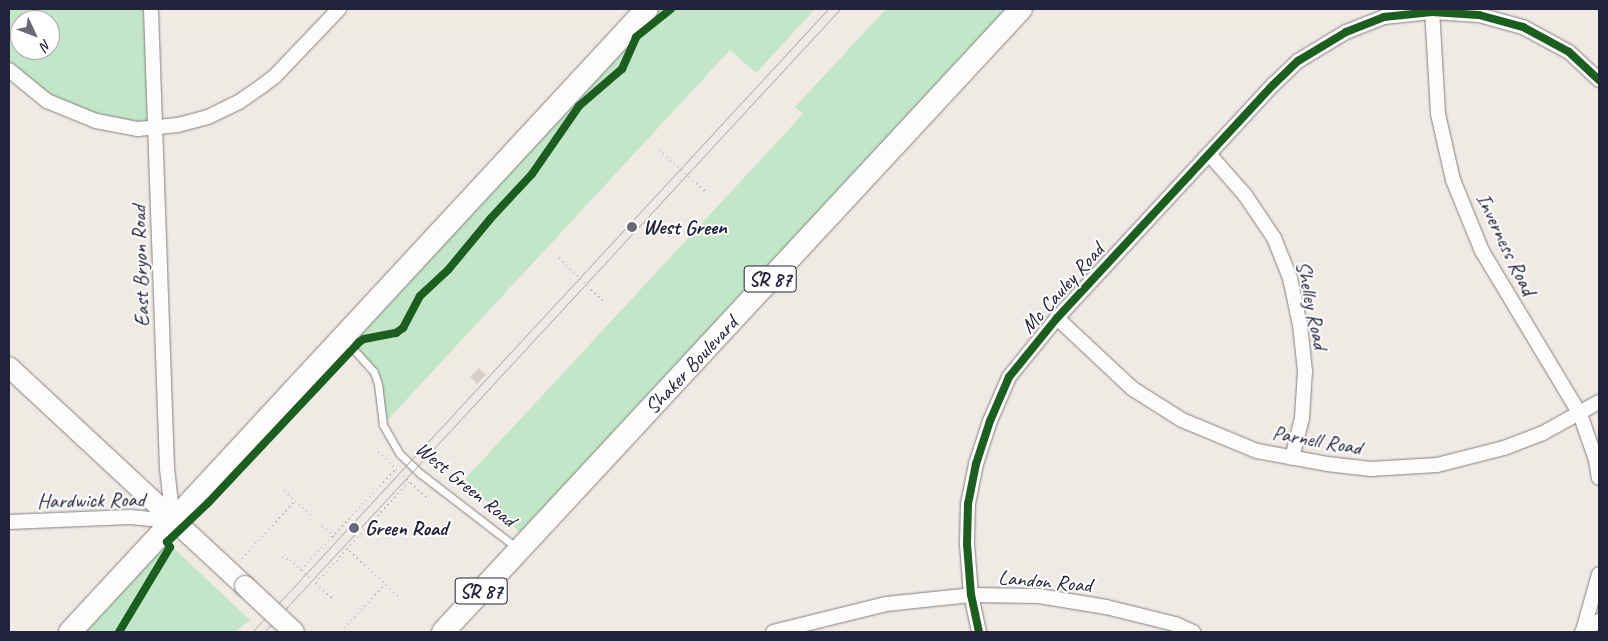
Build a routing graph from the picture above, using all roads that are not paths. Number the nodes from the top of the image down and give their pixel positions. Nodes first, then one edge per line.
1 (151, 9) edge
2 (339, 9) edge
3 (647, 9) edge
4 (1021, 9) edge
5 (1432, 10) edge
6 (9, 70) edge
7 (1599, 80) edge
8 (155, 128) junction
9 (1209, 154) junction
10 (1057, 318) junction
11 (343, 338) junction
12 (9, 367) edge
13 (1599, 402) edge
14 (1580, 414) junction
15 (1292, 458) junction
16 (1599, 478) edge
17 (173, 521) junction
18 (9, 522) edge
19 (520, 550) junction
20 (1599, 574) edge
21 (971, 595) junction
22 (1599, 621) edge
23 (70, 632) edge
24 (294, 632) edge
25 (443, 632) edge
26 (773, 632) edge
27 (979, 632) edge
28 (1193, 632) edge
29 (1582, 632) edge

1 - 8 street, East Bryon Road
2 - 8 street
3 - 11 main road
4 - 19 main road, Shaker Boulevard / SR 87
5 - 7 street, Mc Cauley Road
5 - 9 street, Mc Cauley Road
5 - 14 street, Inverness Road
6 - 8 street
8 - 17 street, East Bryon Road
9 - 10 street, Mc Cauley Road
9 - 15 street, Shelley Road
10 - 15 street, Parnell Road
10 - 21 street, Mc Cauley Road
11 - 17 main road
11 - 19 lane, West Green Road
12 - 17 main road
13 - 14 street, Parnell Road
14 - 15 street, Parnell Road
14 - 16 street, Inverness Road
17 - 18 street, Hardwick Road
17 - 23 main road
17 - 24 main road, bridge
19 - 25 main road, Shaker Boulevard / SR 87
20 - 29 street
21 - 26 street, Landon Road
21 - 27 street, Mc Cauley Road
21 - 28 street, Landon Road
22 - 29 street

